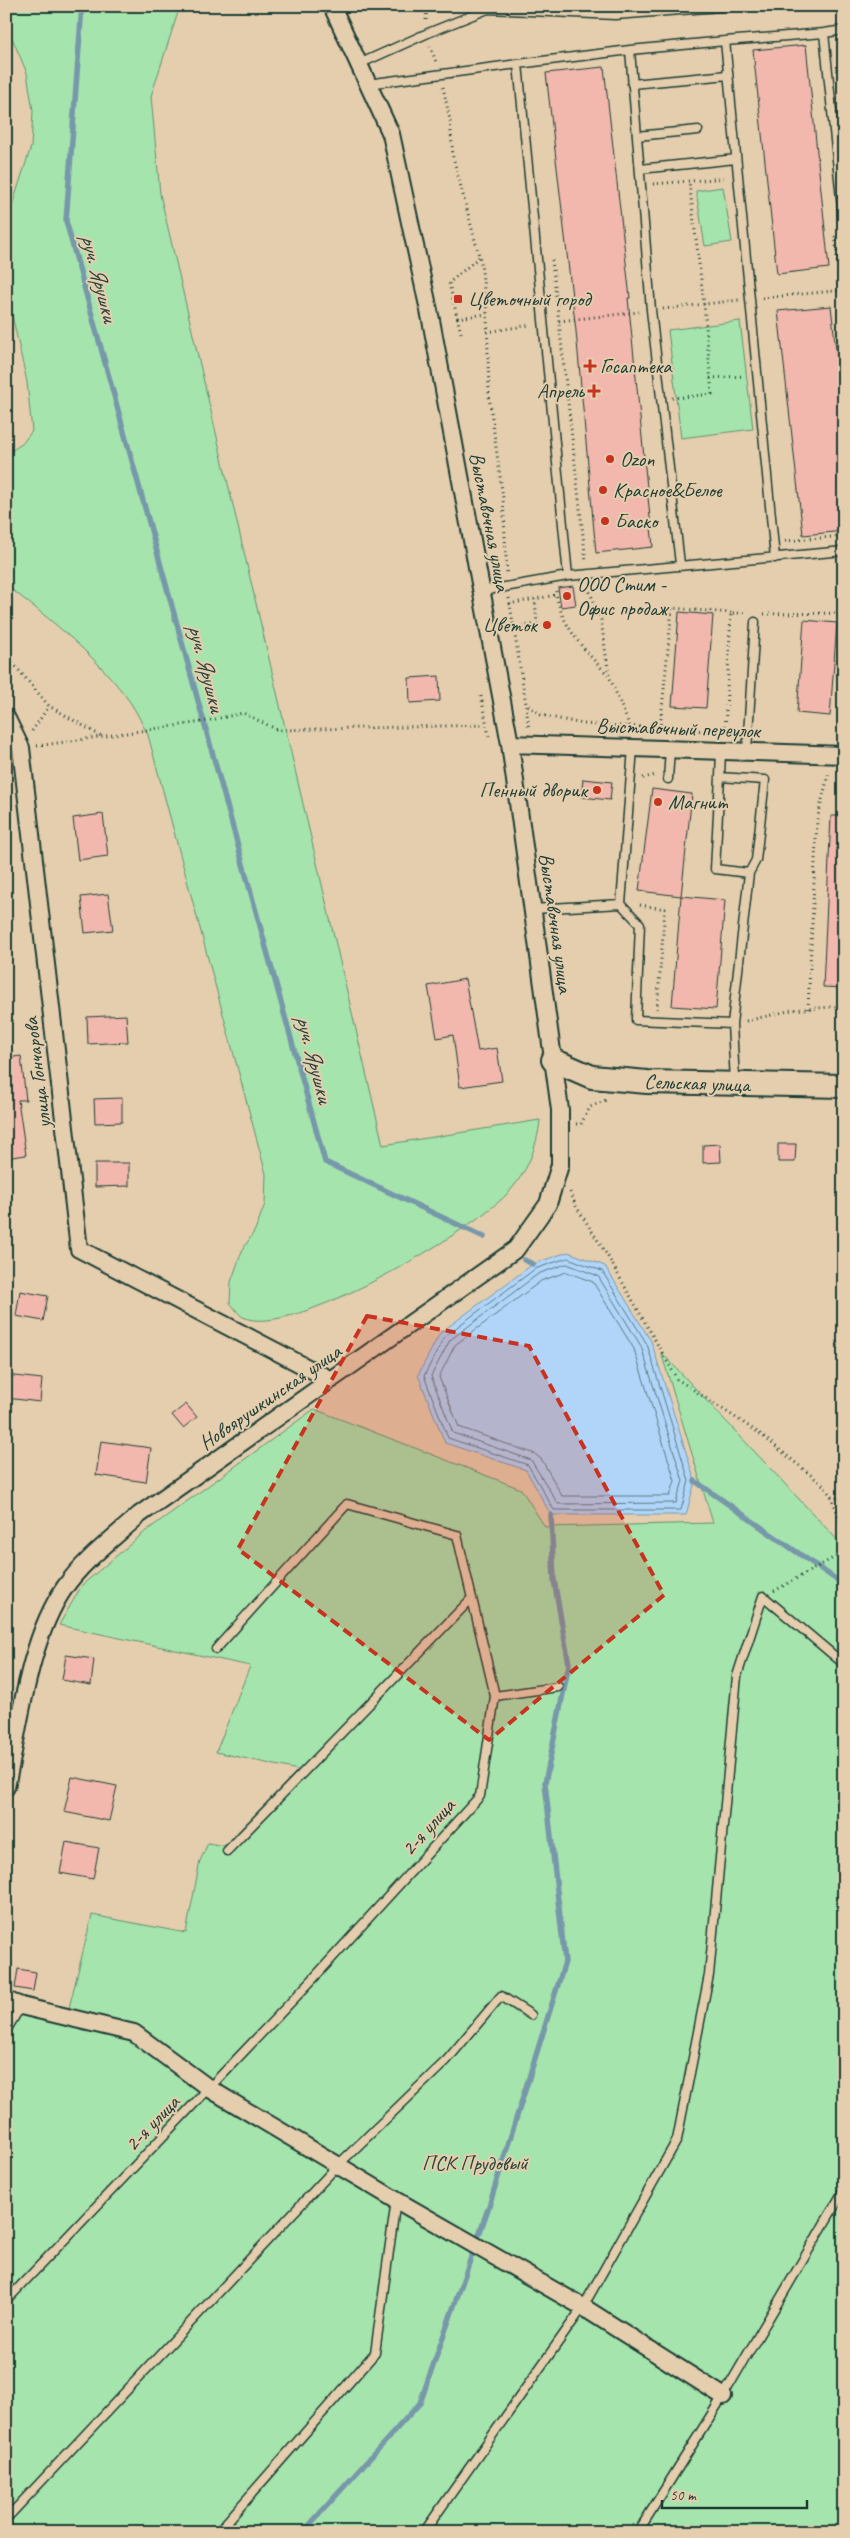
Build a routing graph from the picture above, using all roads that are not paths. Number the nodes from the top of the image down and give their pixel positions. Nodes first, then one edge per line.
1 (332, 6) edge
2 (734, 6) edge
3 (844, 30) edge
4 (824, 33) junction
5 (725, 42) junction
6 (630, 50) junction
7 (359, 64) junction
8 (518, 64) junction
9 (728, 75) junction
10 (367, 84) junction
11 (632, 84) junction
12 (698, 130) dead end
13 (637, 136) junction
14 (736, 159) junction
15 (640, 170) junction
16 (844, 228) edge
17 (844, 551) edge
18 (775, 558) junction
19 (680, 564) junction
20 (568, 576) junction
21 (482, 591) junction
22 (755, 622) dead end
23 (6, 717) edge
24 (510, 744) junction
25 (633, 748) junction
26 (664, 749) junction
27 (721, 750) junction
28 (747, 751) junction
29 (842, 755) edge
30 (668, 775) road end
31 (720, 777) junction
32 (749, 873) junction
33 (621, 904) junction
34 (533, 909) junction
35 (732, 1024) junction
36 (554, 1060) junction
37 (736, 1084) junction
38 (844, 1086) edge
39 (331, 1380) junction
40 (472, 1598) junction
41 (216, 1648) dead end
42 (844, 1664) edge
43 (558, 1687) dead end
44 (495, 1696) junction
45 (6, 1787) edge
46 (227, 1852) dead end
47 (14, 2003) edge
48 (531, 2015) dead end
49 (6, 2031) edge
50 (210, 2089) junction
51 (339, 2164) junction
52 (844, 2190) edge
53 (396, 2200) junction
54 (6, 2301) edge
55 (583, 2307) junction
56 (723, 2396) junction
57 (6, 2519) edge
58 (218, 2532) edge
59 (424, 2532) edge
60 (638, 2532) edge

1 - 7 street, Выставочная улица
2 - 7 lane
3 - 4 lane
4 - 5 lane
4 - 16 lane
5 - 6 lane
5 - 9 lane
6 - 8 lane
6 - 11 lane
7 - 10 street, Выставочная улица
8 - 10 lane
8 - 20 lane
9 - 11 lane
9 - 14 lane
10 - 21 street, Выставочная улица
11 - 13 lane
12 - 13 lane
13 - 15 lane
14 - 15 lane
14 - 18 lane
15 - 19 lane
17 - 18 lane
18 - 19 lane
19 - 20 lane
20 - 21 lane
21 - 24 street, Выставочная улица
22 - 28 lane
23 - 39 street, улица Гончарова
24 - 25 street, Выставочный переулок
24 - 34 street, Выставочная улица
25 - 26 street, Выставочный переулок
25 - 33 lane
26 - 27 street, Выставочный переулок
26 - 30 lane
27 - 28 street, Выставочный переулок
27 - 31 lane
28 - 29 street, Выставочный переулок
31 - 32 lane
31 - 32 lane
32 - 35 lane
33 - 34 lane
33 - 35 lane
34 - 36 street, Выставочная улица
35 - 37 lane
36 - 37 street, Сельская улица
36 - 39 street, Новоярушкинская улица
37 - 38 street, Сельская улица
39 - 45 street, Новоярушкинская улица
40 - 41 lane, 2-я улица
40 - 44 lane, 2-я улица
40 - 46 lane
42 - 55 lane
43 - 44 lane
44 - 50 lane, 2-я улица
47 - 49 lane
47 - 50 street
48 - 51 lane
50 - 51 street
50 - 54 lane, 2-я улица
51 - 53 street
51 - 57 lane
52 - 56 lane
53 - 55 street
53 - 58 lane
55 - 56 street
55 - 59 lane
56 - 60 lane

